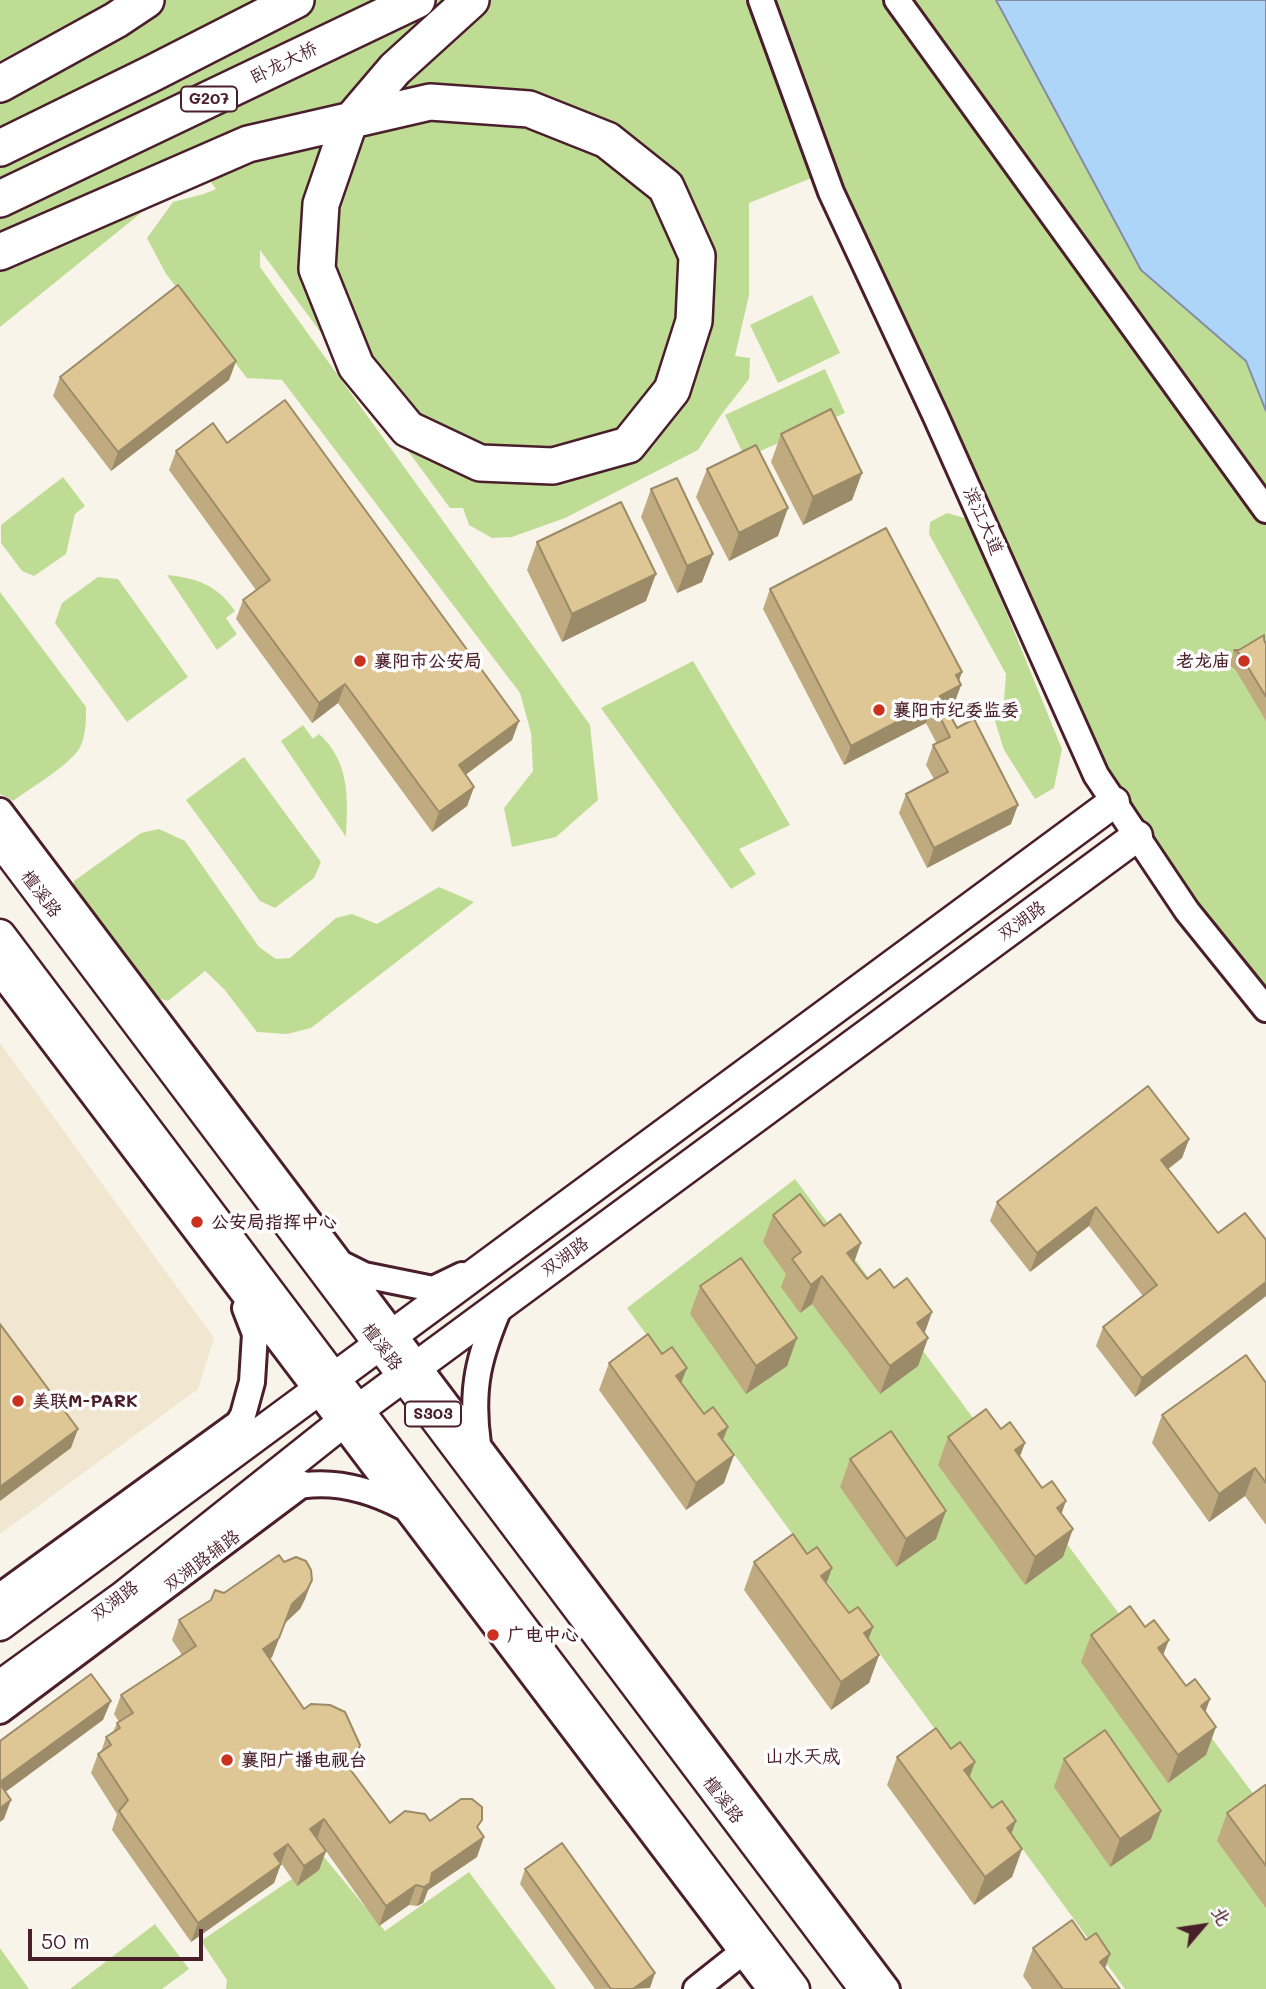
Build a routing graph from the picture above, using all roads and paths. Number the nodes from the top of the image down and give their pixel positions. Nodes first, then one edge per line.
1 (146, 0) edge
2 (296, 0) edge
3 (417, 0) edge
4 (471, 0) edge
5 (761, 0) edge
6 (897, 0) edge
7 (0, 83) edge
8 (0, 148) edge
9 (0, 199) edge
10 (0, 252) edge
11 (1266, 510) edge
12 (1114, 802) junction
13 (0, 811) edge
14 (1137, 836) junction
15 (0, 839) edge
16 (0, 935) edge
17 (0, 972) edge
18 (1266, 1009) edge
19 (309, 1250) junction
20 (497, 1258) junction
21 (341, 1264) junction
22 (236, 1285) junction
23 (501, 1304) junction
24 (387, 1340) junction
25 (410, 1371) junction
26 (325, 1385) junction
27 (349, 1416) junction
28 (237, 1424) junction
29 (479, 1448) junction
30 (213, 1468) junction
31 (303, 1484) junction
32 (242, 1502) junction
33 (406, 1509) junction
34 (0, 1597) edge
35 (0, 1625) edge
36 (0, 1686) edge
37 (0, 1711) edge
38 (750, 1947) junction
39 (695, 1989) edge
40 (769, 1989) edge
41 (794, 1989) edge
42 (865, 1989) edge
43 (887, 1989) edge

1 - 7 highway
2 - 8 highway, G207
3 - 9 highway, 卧龙大桥 / G207
4 - 10 highway
5 - 12 street, 滨江大道
6 - 11 street
12 - 14 street, 滨江大道
12 - 20 main road
13 - 21 street
14 - 18 street, 滨江大道
14 - 23 main road, 双湖路
15 - 19 main road, 檀溪路 / S303
16 - 26 main road
17 - 22 street
19 - 21 street
19 - 24 main road, 檀溪路 / S303
20 - 21 street
20 - 24 main road
21 - 24 street
22 - 26 street
22 - 28 street
23 - 25 main road, 双湖路
23 - 29 street
24 - 25 main road, 檀溪路 / S303
24 - 26 main road
25 - 27 main road, 双湖路
25 - 29 street
25 - 42 main road, 檀溪路 / S303
26 - 27 main road
26 - 30 main road
27 - 32 main road, 双湖路
27 - 33 street
27 - 38 main road
28 - 30 street
28 - 34 street
29 - 43 street
30 - 35 main road
31 - 32 street
31 - 33 street
31 - 37 street, 双湖路辅路
32 - 36 main road, 双湖路
33 - 38 street
38 - 39 street
38 - 40 street
38 - 41 main road

